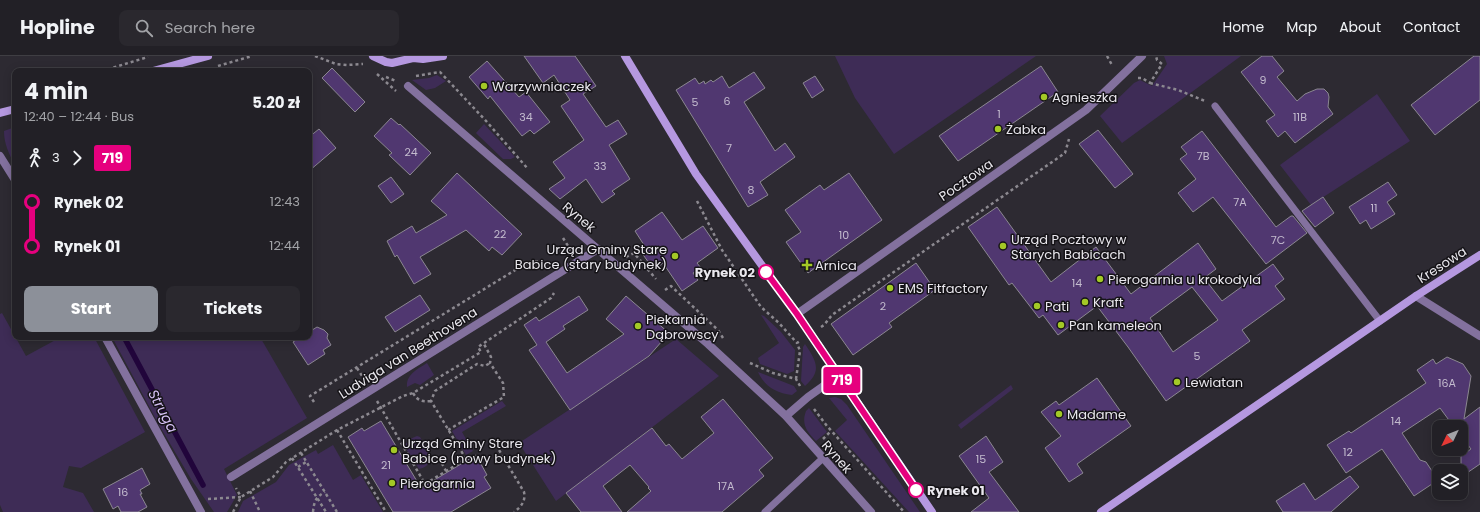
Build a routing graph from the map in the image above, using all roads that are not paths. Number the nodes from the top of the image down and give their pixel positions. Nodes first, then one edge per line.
1 (208, 56) edge
2 (373, 56) edge
3 (443, 56) edge
4 (625, 56) edge
5 (1142, 56) edge
6 (411, 57) edge
7 (164, 68) edge
8 (408, 86) dead end
9 (1215, 106) road end
10 (12, 110) edge
11 (0, 113) edge
12 (0, 156) edge
13 (12, 175) edge
14 (598, 249) junction
15 (1480, 255) edge
16 (1416, 296) junction
17 (797, 314) junction
18 (1380, 321) junction
19 (1480, 336) edge
20 (107, 340) edge
21 (839, 375) junction
22 (786, 416) junction
23 (822, 459) junction
24 (231, 477) dead end
25 (201, 512) edge
26 (765, 512) edge
27 (871, 512) edge
28 (932, 512) edge
29 (1101, 512) edge

1 - 7 street
2 - 6 street
3 - 6 street
4 - 17 street
5 - 17 street, Pocztowa
8 - 14 street, Rynek
9 - 18 lane
10 - 11 street
12 - 13 street
14 - 22 street, Rynek
14 - 24 street, Ludviga van Beethovena
15 - 16 street, Kresowa
16 - 18 street, Kresowa
16 - 19 street
17 - 21 street
18 - 29 street, Kresowa
20 - 25 street
21 - 22 street
21 - 28 street
22 - 23 street, Rynek
23 - 26 lane
23 - 27 street, Rynek

